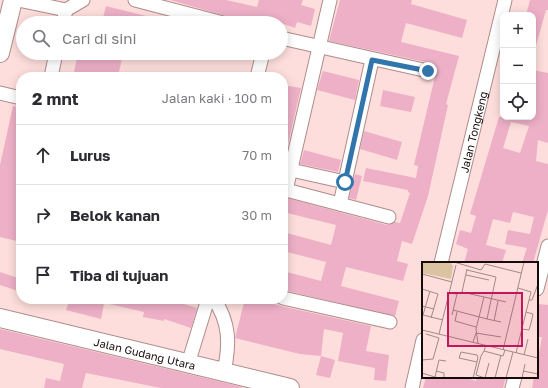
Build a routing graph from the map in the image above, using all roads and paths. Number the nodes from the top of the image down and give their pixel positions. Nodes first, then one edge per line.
1 (13, 0) edge
2 (18, 0) edge
3 (83, 0) edge
4 (135, 0) edge
5 (330, 0) edge
6 (505, 0) edge
7 (62, 16) edge
8 (66, 16) edge
9 (196, 16) edge
10 (288, 40) edge
11 (319, 48) junction
12 (0, 53) edge
13 (55, 60) edge
14 (261, 60) edge
15 (372, 60) junction
16 (428, 71) dead end
17 (54, 72) edge
18 (258, 72) edge
19 (0, 93) edge
20 (16, 97) edge
21 (291, 170) junction
22 (288, 180) edge
23 (345, 182) junction
24 (288, 190) edge
25 (340, 204) junction
26 (389, 217) dead end
27 (548, 246) edge
28 (441, 262) edge
29 (546, 263) edge
30 (538, 286) edge
31 (288, 299) edge
32 (206, 304) edge
33 (217, 304) edge
34 (0, 318) edge
35 (390, 322) dead end
36 (422, 344) edge
37 (188, 364) junction
38 (224, 372) junction
39 (515, 378) edge
40 (290, 388) edge
41 (412, 388) edge
42 (512, 388) edge

1 - 12 street
2 - 7 street
3 - 8 street
4 - 9 street
5 - 11 street
6 - 28 street, Jalan Tongkeng
10 - 11 street
11 - 15 street
11 - 21 street
13 - 17 street
14 - 18 street
15 - 16 street
15 - 23 street
19 - 20 street
21 - 22 street
21 - 23 street
23 - 25 street
24 - 25 street
25 - 26 street
27 - 29 street
29 - 30 street
31 - 35 street
32 - 37 street
33 - 38 street
34 - 37 street, Jalan Gudang Utara
36 - 41 street
37 - 38 street, Jalan Gudang Utara
38 - 40 street, Jalan Gudang Utara
39 - 42 street

